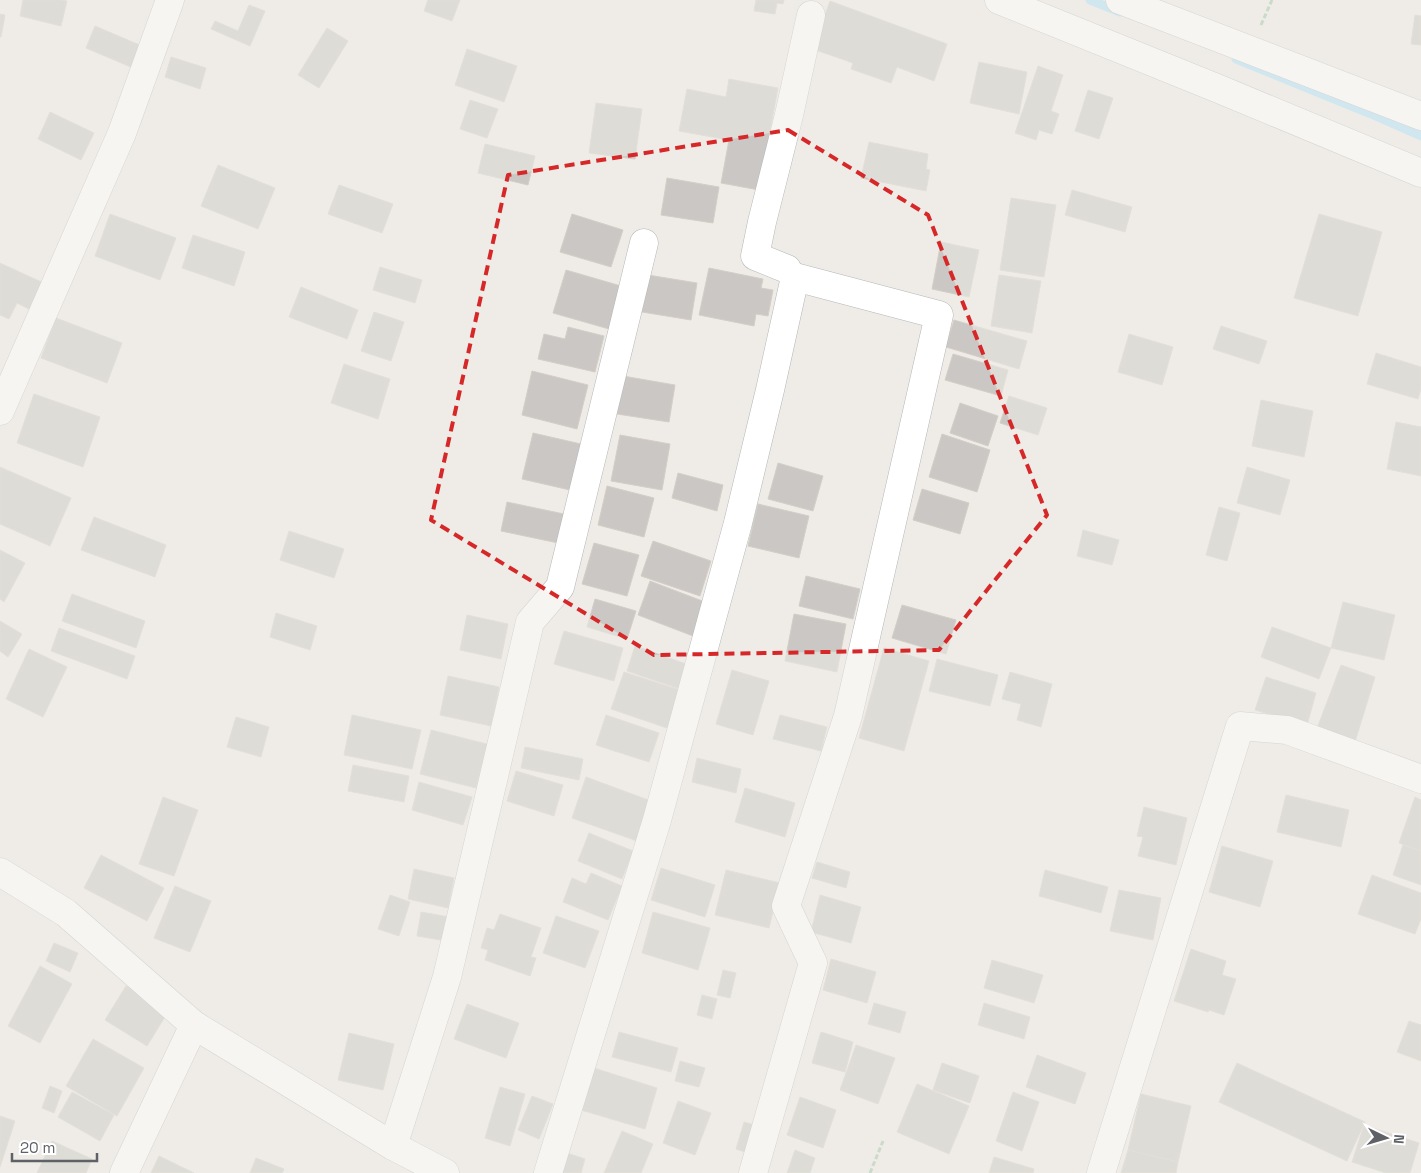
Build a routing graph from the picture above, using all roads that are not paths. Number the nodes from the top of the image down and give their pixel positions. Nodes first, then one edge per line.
1 (170, 0) edge
2 (999, 0) edge
3 (1120, 0) edge
4 (811, 15) dead end
5 (1421, 116) edge
6 (1421, 173) edge
7 (644, 243) dead end
8 (787, 270) dead end
9 (0, 411) edge
10 (1421, 779) edge
11 (0, 872) edge
12 (194, 1025) junction
13 (393, 1146) junction
14 (124, 1173) edge
15 (445, 1173) edge
16 (548, 1173) edge
17 (753, 1173) edge
18 (1101, 1173) edge

1 - 9 street
2 - 6 street
3 - 5 street
4 - 8 street
7 - 13 street
10 - 18 street
11 - 12 street
12 - 13 street
12 - 14 street
13 - 15 street
16 - 17 street

